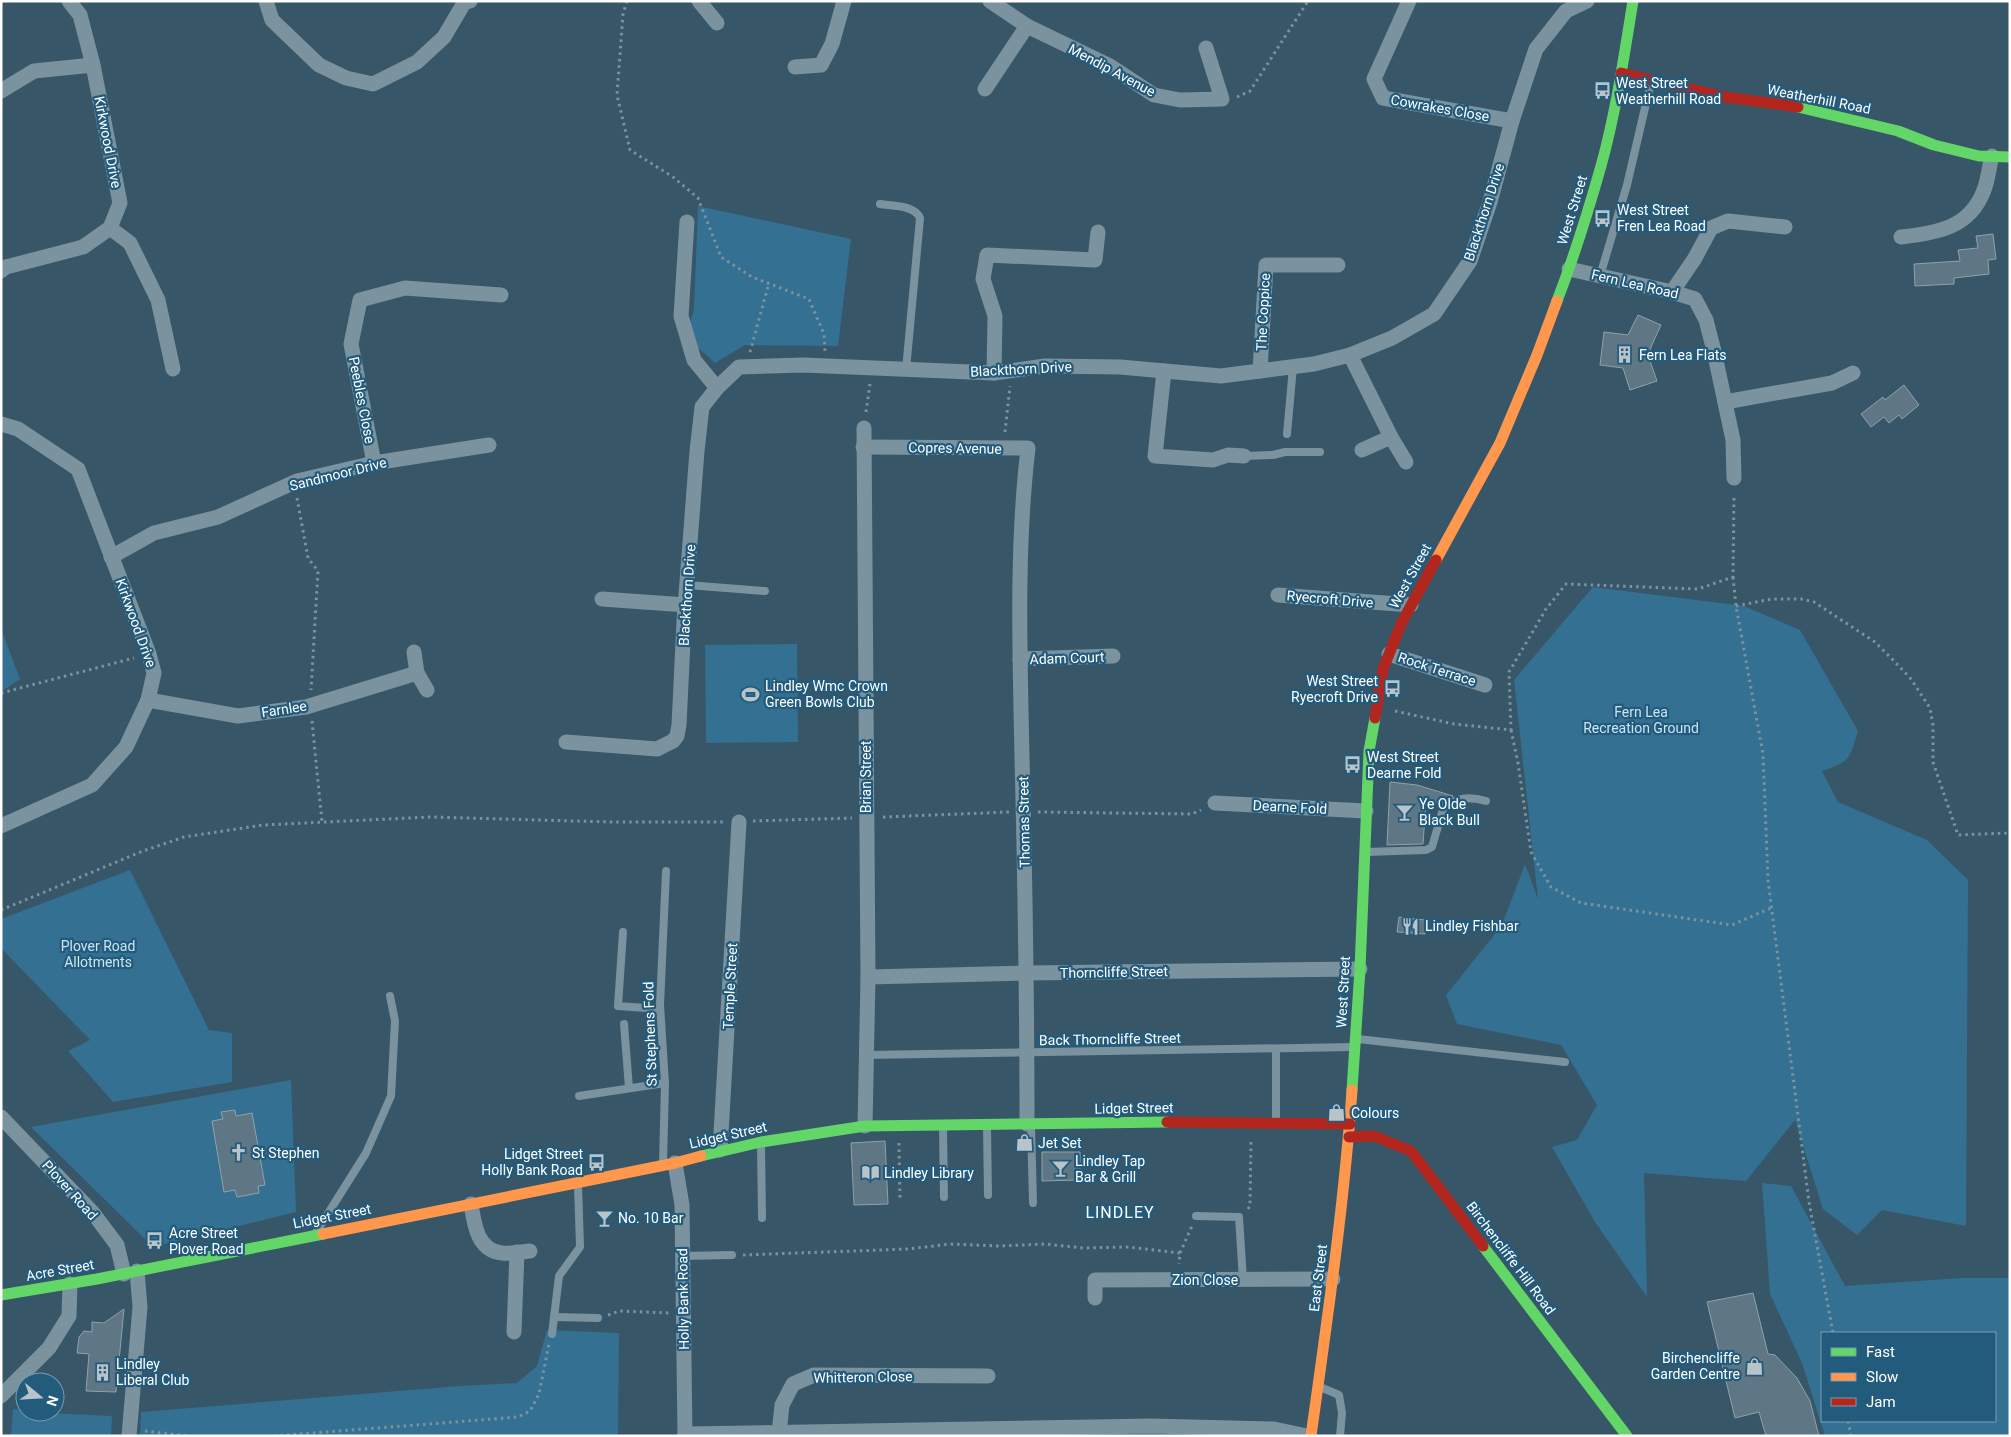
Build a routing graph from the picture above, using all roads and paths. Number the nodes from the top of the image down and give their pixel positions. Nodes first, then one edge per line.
1 (69, 1) edge
2 (266, 1) edge
3 (627, 1) edge
4 (700, 1) edge
5 (844, 1) edge
6 (990, 1) edge
7 (1308, 1) edge
8 (1409, 1) edge
9 (1587, 1) edge
10 (1633, 1) edge
11 (466, 2) edge
12 (717, 23) dead end
13 (1027, 26) junction
14 (1206, 48) dead end
15 (93, 65) junction
16 (795, 67) dead end
17 (1621, 73) junction
18 (1652, 80) junction
19 (984, 89) dead end
20 (1, 91) edge
21 (1222, 99) junction
22 (1512, 121) junction
23 (1992, 156) junction
24 (2010, 157) edge
25 (880, 204) dead end
26 (687, 222) dead end
27 (1785, 227) dead end
28 (110, 228) junction
29 (1098, 232) dead end
30 (1901, 236) dead end
31 (1338, 265) dead end
32 (1569, 269) junction
33 (1, 271) edge
34 (1600, 276) junction
35 (769, 283) junction
36 (1672, 292) junction
37 (501, 295) dead end
38 (1350, 355) junction
39 (826, 366) junction
40 (746, 367) junction
41 (1293, 367) junction
42 (872, 368) junction
43 (173, 369) dead end
44 (906, 370) junction
45 (1011, 371) junction
46 (1164, 371) junction
47 (1260, 371) junction
48 (994, 373) junction
49 (1854, 373) dead end
50 (717, 388) junction
51 (1725, 402) junction
52 (1, 424) edge
53 (864, 428) joint
54 (1287, 434) dead end
55 (1391, 437) junction
56 (489, 445) dead end
57 (863, 447) junction
58 (1004, 448) junction
59 (1362, 450) dead end
60 (1320, 452) dead end
61 (1244, 456) joint
62 (1406, 462) dead end
63 (374, 463) junction
64 (1026, 466) joint
65 (1734, 478) joint
66 (294, 483) junction
67 (111, 557) junction
68 (1733, 577) junction
69 (687, 585) junction
70 (765, 591) dead end
71 (1278, 594) dead end
72 (602, 598) dead end
73 (686, 605) junction
74 (1411, 605) junction
75 (1736, 606) junction
76 (414, 652) dead end
77 (149, 654) junction
78 (1389, 654) junction
79 (1113, 656) dead end
80 (1020, 659) junction
81 (417, 673) junction
82 (1485, 685) dead end
83 (426, 690) dead end
84 (1, 693) edge
85 (148, 700) junction
86 (1377, 704) junction
87 (310, 705) junction
88 (1511, 730) junction
89 (566, 742) dead end
90 (1486, 801) dead end
91 (1215, 803) joint
92 (1366, 811) junction
93 (1023, 812) junction
94 (866, 817) junction
95 (322, 822) junction
96 (739, 822) junction
97 (1, 826) edge
98 (2010, 833) edge
99 (1364, 852) junction
100 (666, 871) dead end
101 (1771, 908) junction
102 (1, 910) edge
103 (623, 932) dead end
104 (1360, 968) junction
105 (1027, 973) junction
106 (868, 978) junction
107 (390, 996) dead end
108 (660, 1009) junction
109 (624, 1024) dead end
110 (1355, 1043) junction
111 (1276, 1049) junction
112 (1027, 1052) junction
113 (866, 1055) junction
114 (1565, 1062) dead end
115 (665, 1083) junction
116 (629, 1088) junction
117 (579, 1096) dead end
118 (1, 1117) edge
119 (1251, 1123) junction
120 (1276, 1123) junction
121 (987, 1124) junction
122 (1029, 1124) junction
123 (1350, 1124) junction
124 (899, 1125) junction
125 (943, 1125) junction
126 (865, 1126) junction
127 (1349, 1137) junction
128 (761, 1142) junction
129 (720, 1150) junction
130 (669, 1164) junction
131 (578, 1183) junction
132 (988, 1195) dead end
133 (944, 1197) dead end
134 (900, 1200) dead end
135 (1033, 1203) dead end
136 (471, 1204) junction
137 (1196, 1216) joint
138 (1239, 1217) junction
139 (762, 1218) dead end
140 (315, 1235) junction
141 (1180, 1253) junction
142 (732, 1255) joint
143 (683, 1256) junction
144 (131, 1272) junction
145 (1333, 1279) junction
146 (1178, 1280) junction
147 (1243, 1280) junction
148 (70, 1284) junction
149 (1, 1295) edge
150 (1095, 1298) dead end
151 (683, 1313) junction
152 (554, 1317) junction
153 (598, 1318) joint
154 (514, 1332) dead end
155 (1832, 1332) edge
156 (552, 1334) joint
157 (988, 1376) dead end
158 (1318, 1386) junction
159 (1, 1396) edge
160 (1848, 1422) edge
161 (130, 1433) edge
162 (779, 1434) junction
163 (685, 1435) edge
164 (189, 1436) edge
165 (274, 1436) edge
166 (1306, 1436) edge
167 (1311, 1436) edge
168 (1340, 1436) edge
169 (1627, 1436) edge
170 (1851, 1436) edge

1 - 15 street, Kirkwood Drive
2 - 11 street
3 - 35 path
4 - 12 street
5 - 16 street
6 - 13 street, Mendip Avenue
7 - 21 path
8 - 22 street, Cowrakes Close
9 - 22 street, Blackthorn Drive
10 - 17 street, West Street
13 - 19 street
13 - 21 street, Mendip Avenue
14 - 21 street
15 - 20 street
15 - 28 street, Kirkwood Drive
17 - 18 street, Weatherhill Road
17 - 32 street, West Street
18 - 23 street, Weatherhill Road
18 - 34 lane
22 - 38 street, Blackthorn Drive
23 - 24 street, Weatherhill Road
23 - 30 street
25 - 44 lane
26 - 50 street
27 - 36 street
28 - 33 street
28 - 43 street
29 - 48 street
31 - 47 street, The Coppice
32 - 34 street, Fern Lea Road
32 - 74 street, West Street
34 - 36 street, Fern Lea Road
35 - 39 path
35 - 40 path
36 - 51 street, Fern Lea Road
37 - 63 street, Peebles Close
38 - 41 street, Blackthorn Drive
38 - 55 street
39 - 40 street, Blackthorn Drive
39 - 42 street, Blackthorn Drive
40 - 50 street, Blackthorn Drive
41 - 47 street, Blackthorn Drive
41 - 54 lane
42 - 44 street, Blackthorn Drive
42 - 53 path
44 - 48 street, Blackthorn Drive
45 - 46 street, Blackthorn Drive
45 - 48 street, Blackthorn Drive
45 - 58 path
46 - 47 street, Blackthorn Drive
46 - 61 street
49 - 51 street
50 - 69 street, Blackthorn Drive
51 - 65 street, Fern Lea Road
52 - 67 street, Kirkwood Drive
53 - 57 street, Brian Street
55 - 59 street
55 - 62 street
56 - 63 street, Sandmoor Drive
57 - 58 street, Copres Avenue
57 - 94 street, Brian Street
58 - 64 street, Copres Avenue
60 - 61 lane
63 - 66 street, Sandmoor Drive
64 - 80 street, Thomas Street
65 - 68 path
66 - 67 street, Sandmoor Drive
66 - 87 path
67 - 77 street, Kirkwood Drive
68 - 75 path
68 - 88 path
69 - 70 lane
69 - 73 street, Blackthorn Drive
71 - 74 street, Ryecroft Drive
72 - 73 street
73 - 89 street, Blackthorn Drive
74 - 78 street, West Street
75 - 98 path
75 - 101 path
76 - 81 street
77 - 84 path
77 - 85 street, Kirkwood Drive
78 - 82 street, Rock Terrace
78 - 86 street, West Street
79 - 80 street, Adam Court
80 - 93 street, Thomas Street
81 - 83 street
81 - 87 street, Farnlee
85 - 87 street, Farnlee
85 - 97 street, Kirkwood Drive
86 - 88 path
86 - 92 street, West Street
87 - 95 path
88 - 101 path
90 - 99 lane
91 - 92 street, Dearne Fold
91 - 93 path
92 - 99 street, West Street
93 - 94 path
93 - 105 street, Thomas Street
94 - 96 path
94 - 106 street, Brian Street
95 - 96 path
95 - 102 path
96 - 129 street, Temple Street
99 - 104 street, West Street
100 - 108 lane, St Stephens Fold
101 - 155 path
103 - 108 lane
104 - 105 street, Thorncliffe Street
104 - 110 street, West Street
105 - 106 street, Thorncliffe Street
105 - 112 street, Thomas Street
106 - 113 street, Brian Street
107 - 140 lane
108 - 115 lane, St Stephens Fold
109 - 116 lane
110 - 111 lane, Back Thorncliffe Street
110 - 114 lane, Back Thorncliffe Street
110 - 123 street, West Street
111 - 112 lane, Back Thorncliffe Street
111 - 120 lane
112 - 113 lane, Back Thorncliffe Street
112 - 122 street, Thomas Street
113 - 126 street, Brian Street
115 - 116 lane
115 - 130 lane, St Stephens Fold
116 - 117 lane
118 - 144 street, Plover Road
119 - 120 street, Lidget Street
119 - 122 street, Lidget Street
119 - 138 path
120 - 123 street, Lidget Street
121 - 122 street, Lidget Street
121 - 125 street, Lidget Street
121 - 132 lane
122 - 135 lane
123 - 127 street, East Street
124 - 125 street, Lidget Street
124 - 126 street, Lidget Street
124 - 134 path
125 - 133 lane
126 - 128 street, Lidget Street
127 - 145 street, East Street
127 - 169 street, Birchencliffe Hill Road
128 - 129 street, Lidget Street
128 - 139 lane
129 - 130 street, Lidget Street
130 - 131 street, Lidget Street
130 - 143 street, Holly Bank Road
131 - 136 street, Lidget Street
131 - 152 lane
136 - 140 street, Lidget Street
136 - 154 street
137 - 138 lane
137 - 141 path
138 - 147 lane
140 - 144 street, Lidget Street
141 - 142 path
141 - 146 path
142 - 143 lane
143 - 151 street, Holly Bank Road
144 - 148 street, Acre Street
144 - 161 street, Plover Road
145 - 147 street, Zion Close
145 - 158 street, East Street
146 - 147 street, Zion Close
146 - 150 street, Zion Close
148 - 149 street, Acre Street
148 - 159 street
151 - 153 path
151 - 163 street, Holly Bank Road
152 - 153 lane
152 - 156 lane
156 - 165 path
157 - 162 street, Whitteron Close
158 - 167 street, East Street
158 - 168 lane
160 - 170 path
161 - 164 path
162 - 163 street
162 - 166 street

